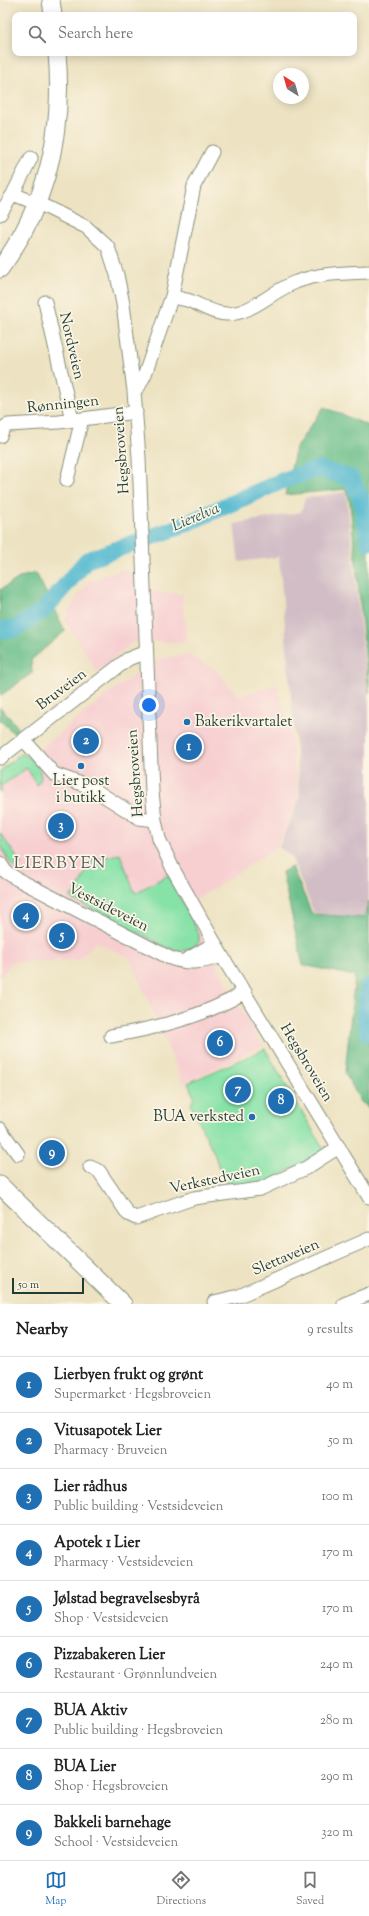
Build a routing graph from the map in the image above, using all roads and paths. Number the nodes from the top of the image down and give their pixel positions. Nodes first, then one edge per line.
1 (50, 0) edge
2 (52, 12) edge
3 (57, 56) edge
4 (212, 152) dead end
5 (31, 158) dead end
6 (13, 194) junction
7 (28, 200) dead end
8 (46, 208) dead end
9 (0, 214) edge
10 (0, 269) edge
11 (369, 272) edge
12 (172, 296) junction
13 (45, 302) dead end
14 (134, 390) junction
15 (136, 412) junction
16 (77, 420) junction
17 (0, 436) edge
18 (67, 480) dead end
19 (146, 652) junction
20 (24, 740) junction
21 (0, 758) edge
22 (155, 820) junction
23 (0, 863) edge
24 (215, 943) junction
25 (222, 956) junction
26 (186, 960) junction
27 (245, 992) junction
28 (110, 1036) dead end
29 (0, 1128) edge
30 (339, 1147) junction
31 (18, 1154) dead end
32 (90, 1167) dead end
33 (0, 1185) edge
34 (369, 1197) edge
35 (369, 1239) edge
36 (369, 1294) edge
37 (214, 1302) dead end
38 (123, 1304) edge
39 (344, 1304) edge

1 - 2 main road
3 - 10 main road
4 - 12 street
5 - 6 street
6 - 7 street
6 - 9 street
8 - 14 street, Hegsbroveien
11 - 12 street
12 - 14 street
13 - 16 street, Nordveien
14 - 15 street, Hegsbroveien
15 - 16 street, Rønningen
15 - 19 street, Hegsbroveien
16 - 17 street, Rønningen
16 - 18 street
19 - 20 street, Bruveien
19 - 22 street, Hegsbroveien
20 - 21 street, Bruveien
20 - 22 street
22 - 24 street, Hegsbroveien
23 - 26 street, Vestsideveien
24 - 25 street, Hegsbroveien
24 - 26 street
25 - 26 street, Vestsideveien
25 - 27 street, Hegsbroveien
27 - 28 street
27 - 30 street, Hegsbroveien
29 - 31 street
30 - 32 street, Verkstedveien
30 - 34 street, Hegsbroveien
33 - 38 main road
35 - 37 street, Slettaveien
36 - 39 street

